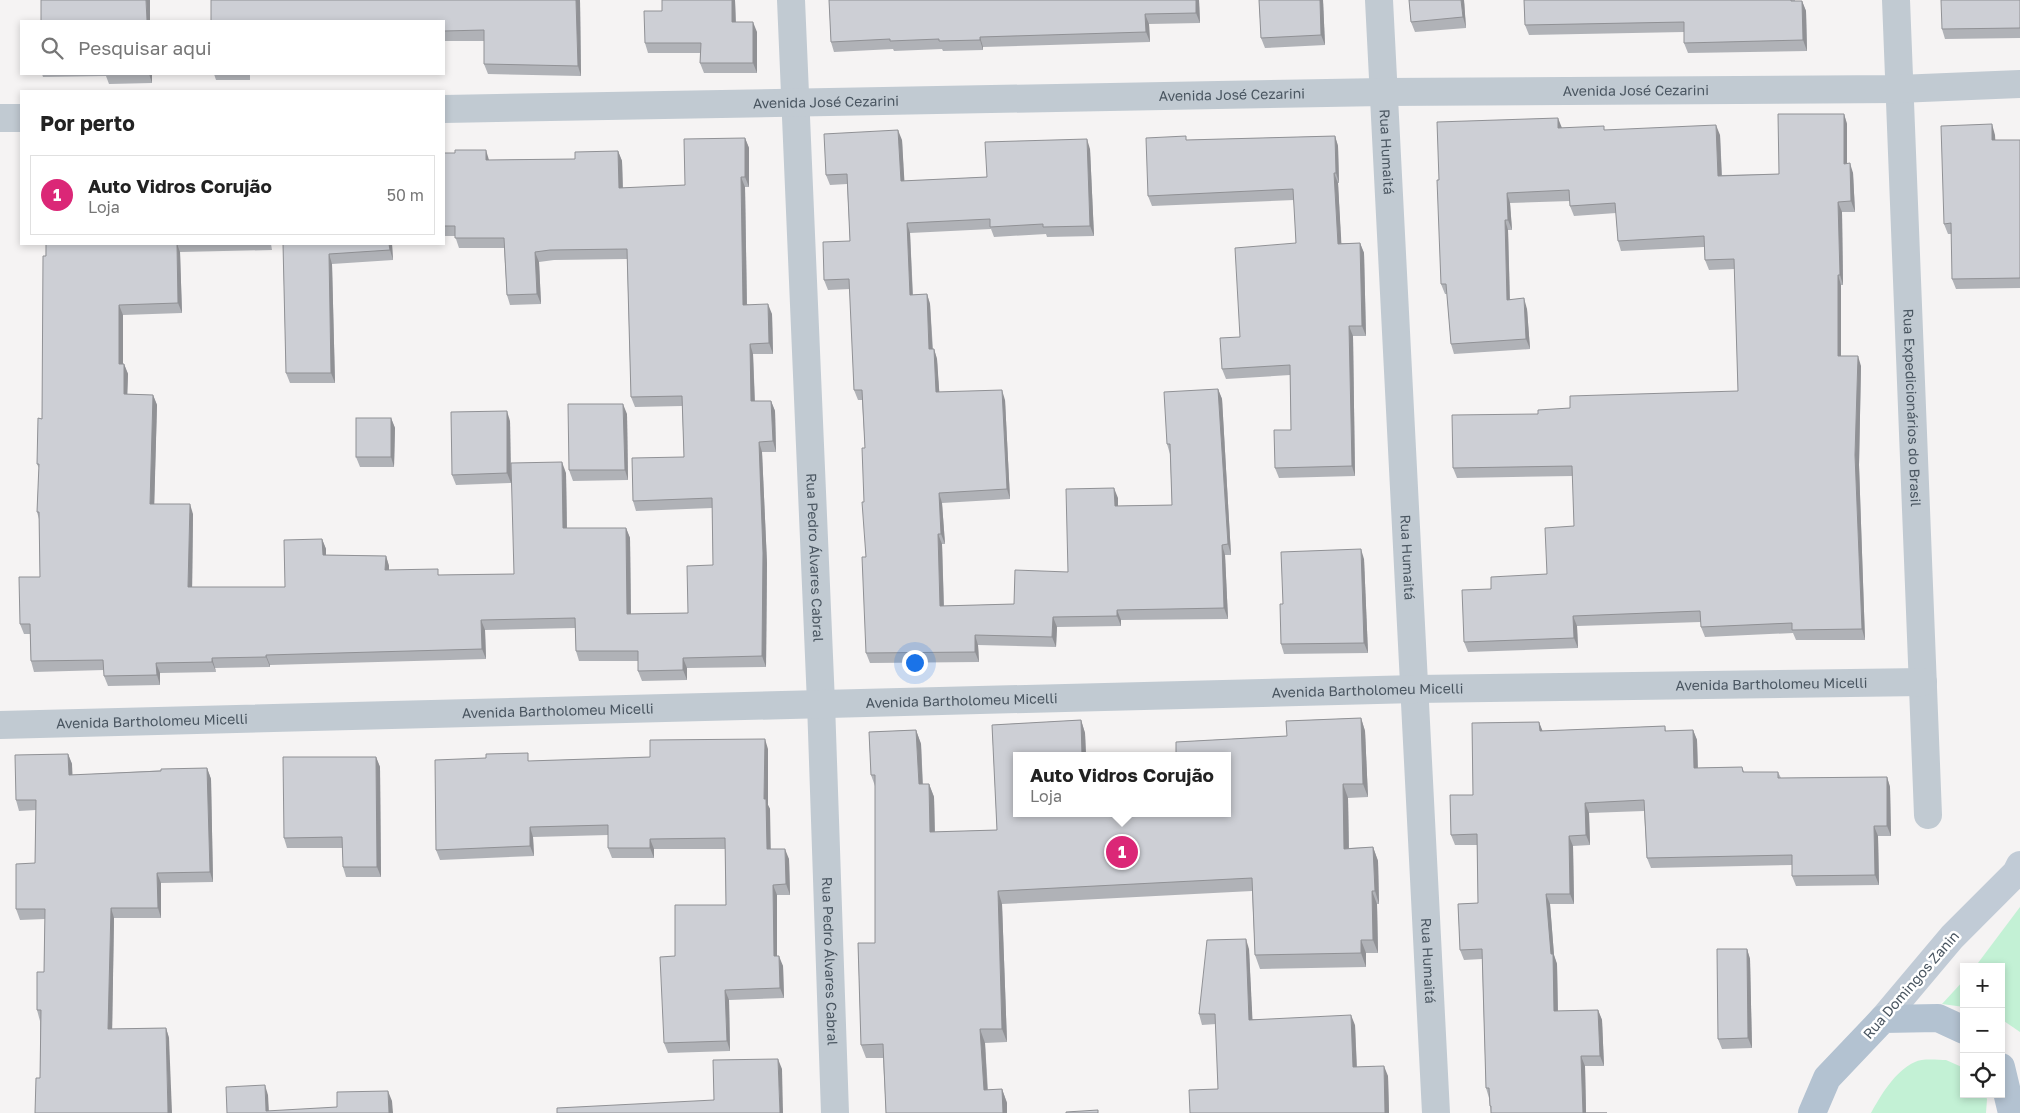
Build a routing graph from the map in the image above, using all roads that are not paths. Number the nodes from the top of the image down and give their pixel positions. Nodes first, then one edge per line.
1 (791, 0) edge
2 (1379, 0) edge
3 (1896, 0) edge
4 (2020, 84) edge
5 (1898, 89) junction
6 (1383, 92) junction
7 (796, 101) junction
8 (445, 109) edge
9 (0, 118) edge
10 (20, 118) edge
11 (1923, 682) junction
12 (1416, 690) junction
13 (821, 703) junction
14 (0, 725) edge
15 (1928, 815) dead end
16 (2020, 865) edge
17 (1883, 1019) junction
18 (1960, 1028) edge
19 (2005, 1084) edge
20 (835, 1113) edge
21 (1436, 1113) edge
22 (1812, 1113) edge
23 (2012, 1113) edge

1 - 7 street, Rua Pedro Álvares Cabral
2 - 6 street, Rua Humaitá
3 - 5 street, Rua Expedicionários do Brasil
4 - 5 street, Avenida José Cezarini
5 - 6 street, Avenida José Cezarini
5 - 11 street, Rua Expedicionários do Brasil
6 - 7 street, Avenida José Cezarini
6 - 12 street, Rua Humaitá
7 - 8 street, Avenida José Cezarini
7 - 13 street, Rua Pedro Álvares Cabral
9 - 10 street
11 - 12 street, Avenida Bartholomeu Micelli
11 - 15 street, Rua Expedicionários do Brasil
12 - 13 street, Avenida Bartholomeu Micelli
12 - 21 street, Rua Humaitá
13 - 14 street, Avenida Bartholomeu Micelli
13 - 20 street, Rua Pedro Álvares Cabral
16 - 17 street, Rua Domingos Zanin
17 - 18 main road
17 - 22 main road, Rua Domingos Zanin
19 - 23 main road

